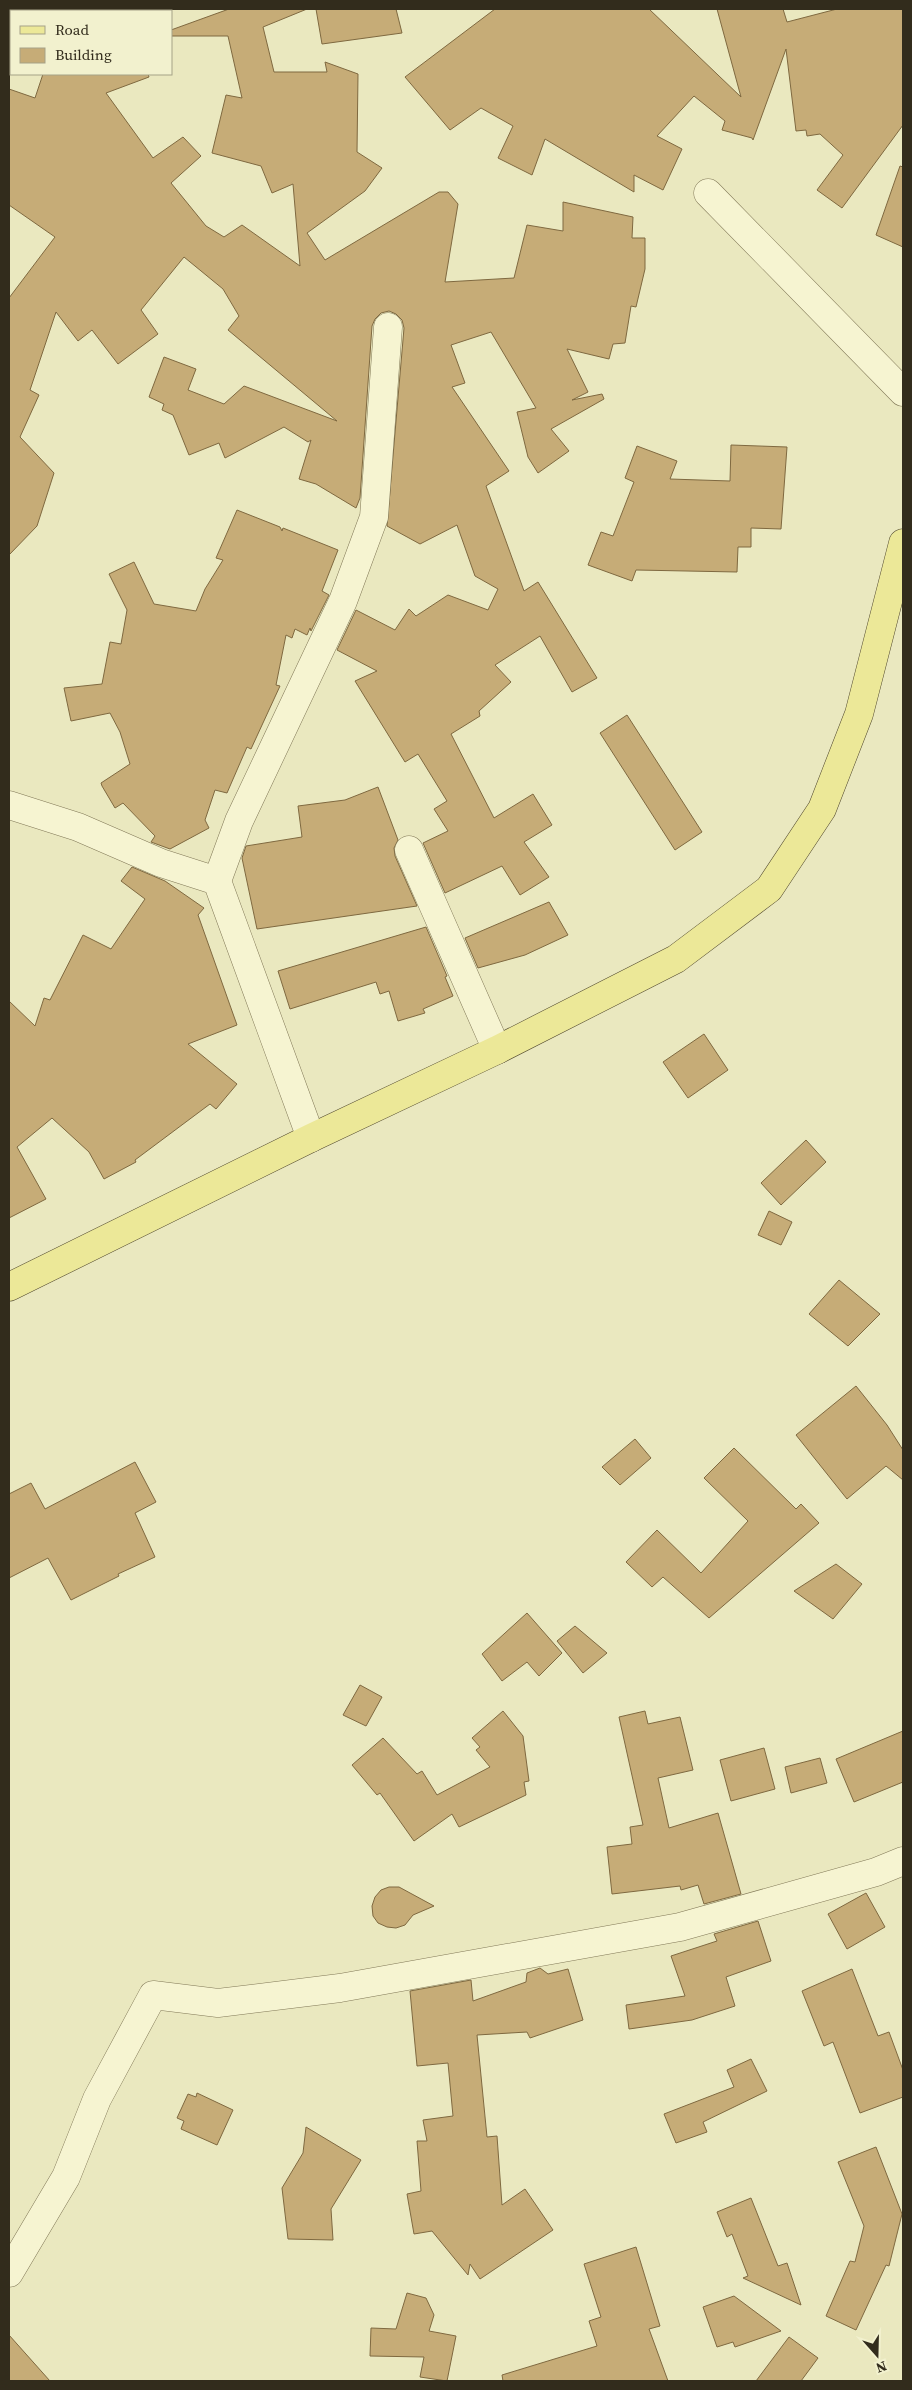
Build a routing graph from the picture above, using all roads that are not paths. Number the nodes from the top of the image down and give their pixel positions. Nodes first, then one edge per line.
1 (708, 193) dead end
2 (388, 326) dead end
3 (903, 392) edge
4 (903, 543) edge
5 (9, 805) edge
6 (409, 850) dead end
7 (218, 881) junction
8 (497, 1050) junction
9 (311, 1138) junction
10 (9, 1287) edge
11 (903, 1861) edge
12 (9, 2273) edge

1 - 3 street
2 - 7 street
4 - 8 main road
5 - 7 street
6 - 8 street
7 - 9 street
8 - 9 main road
9 - 10 main road
11 - 12 street

